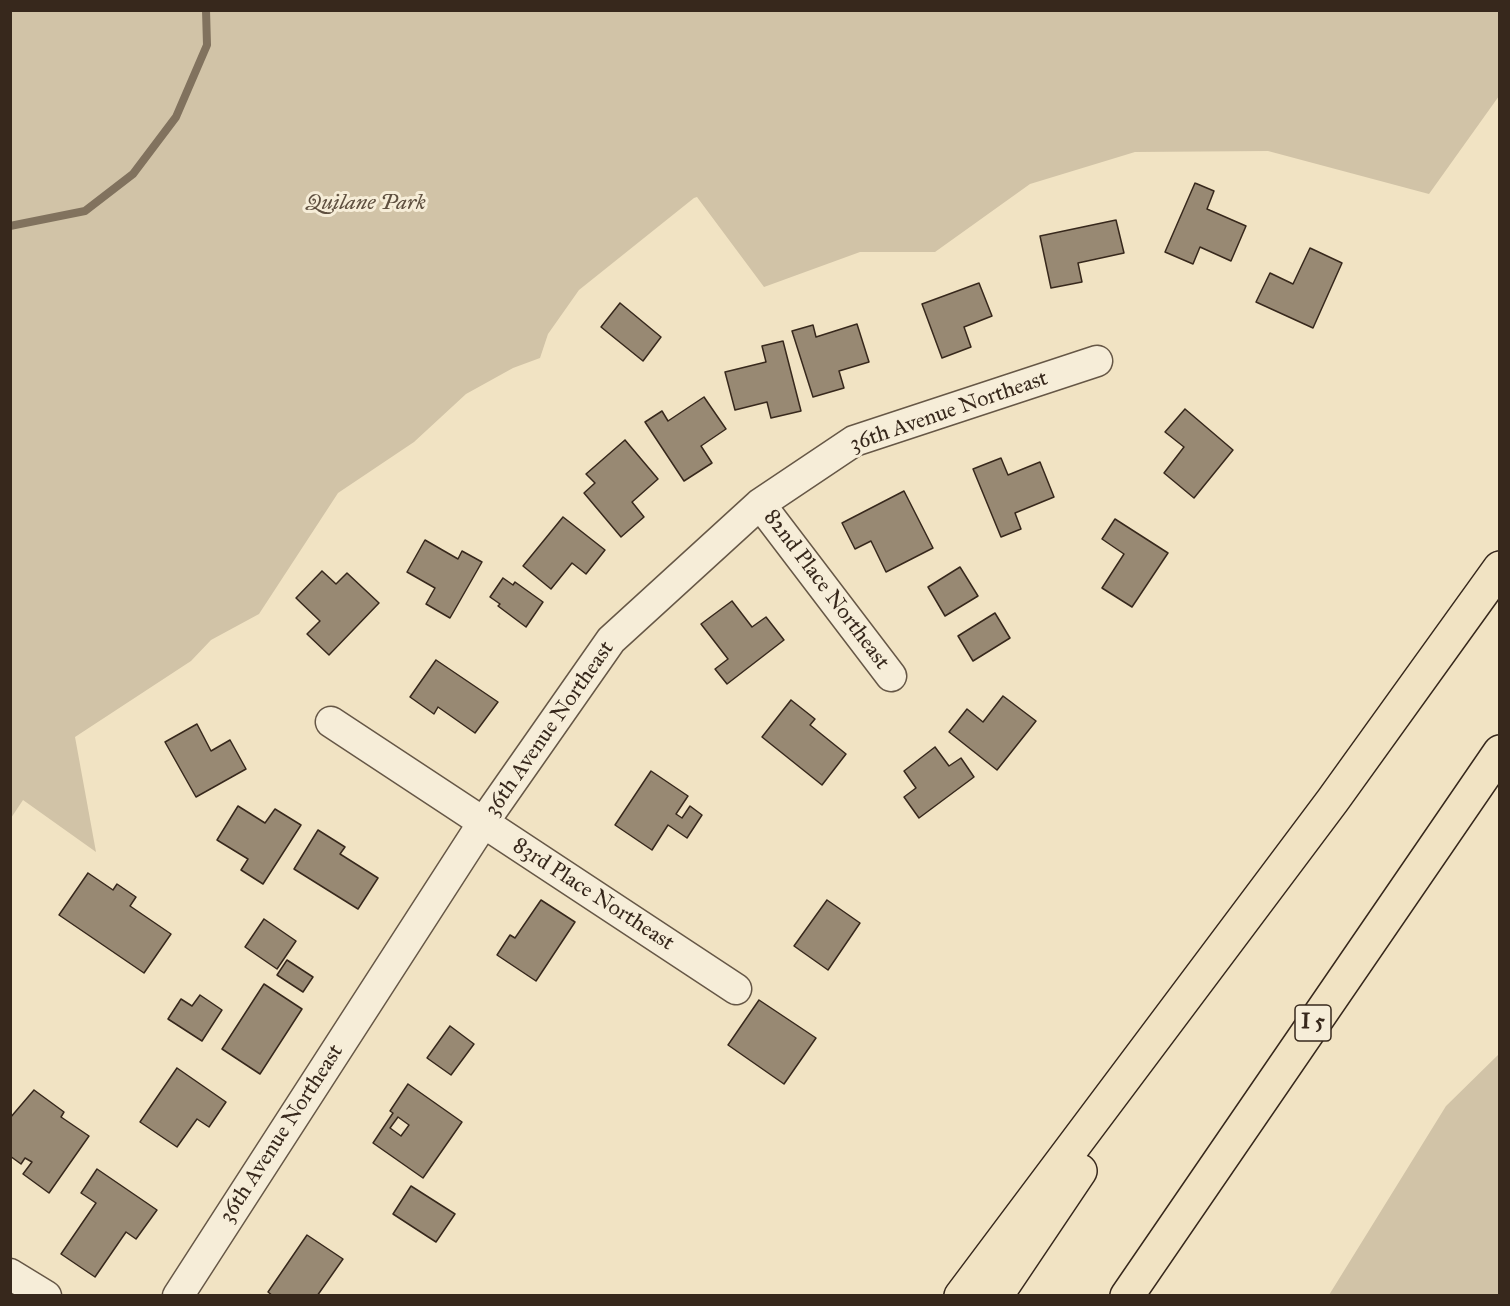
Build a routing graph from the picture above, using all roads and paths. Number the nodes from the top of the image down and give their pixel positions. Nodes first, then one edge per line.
1 (1097, 361) dead end
2 (760, 504) junction
3 (1500, 568) edge
4 (891, 676) dead end
5 (331, 722) dead end
6 (1500, 752) edge
7 (1333, 800) junction
8 (483, 823) junction
9 (735, 989) dead end
10 (1254, 1108) junction
11 (10, 1274) edge
12 (46, 1296) edge
13 (178, 1296) edge
14 (961, 1296) edge
15 (996, 1296) edge
16 (1127, 1296) edge
17 (1143, 1296) edge

1 - 2 street, 36th Avenue Northeast
2 - 4 street, 82nd Place Northeast
2 - 8 street, 36th Avenue Northeast
3 - 7 highway
5 - 8 street, 83rd Place Northeast
6 - 10 highway, I 5
7 - 14 highway
7 - 15 highway
8 - 9 street, 83rd Place Northeast
8 - 13 street, 36th Avenue Northeast
10 - 16 highway, I 5
10 - 17 highway
11 - 12 street

